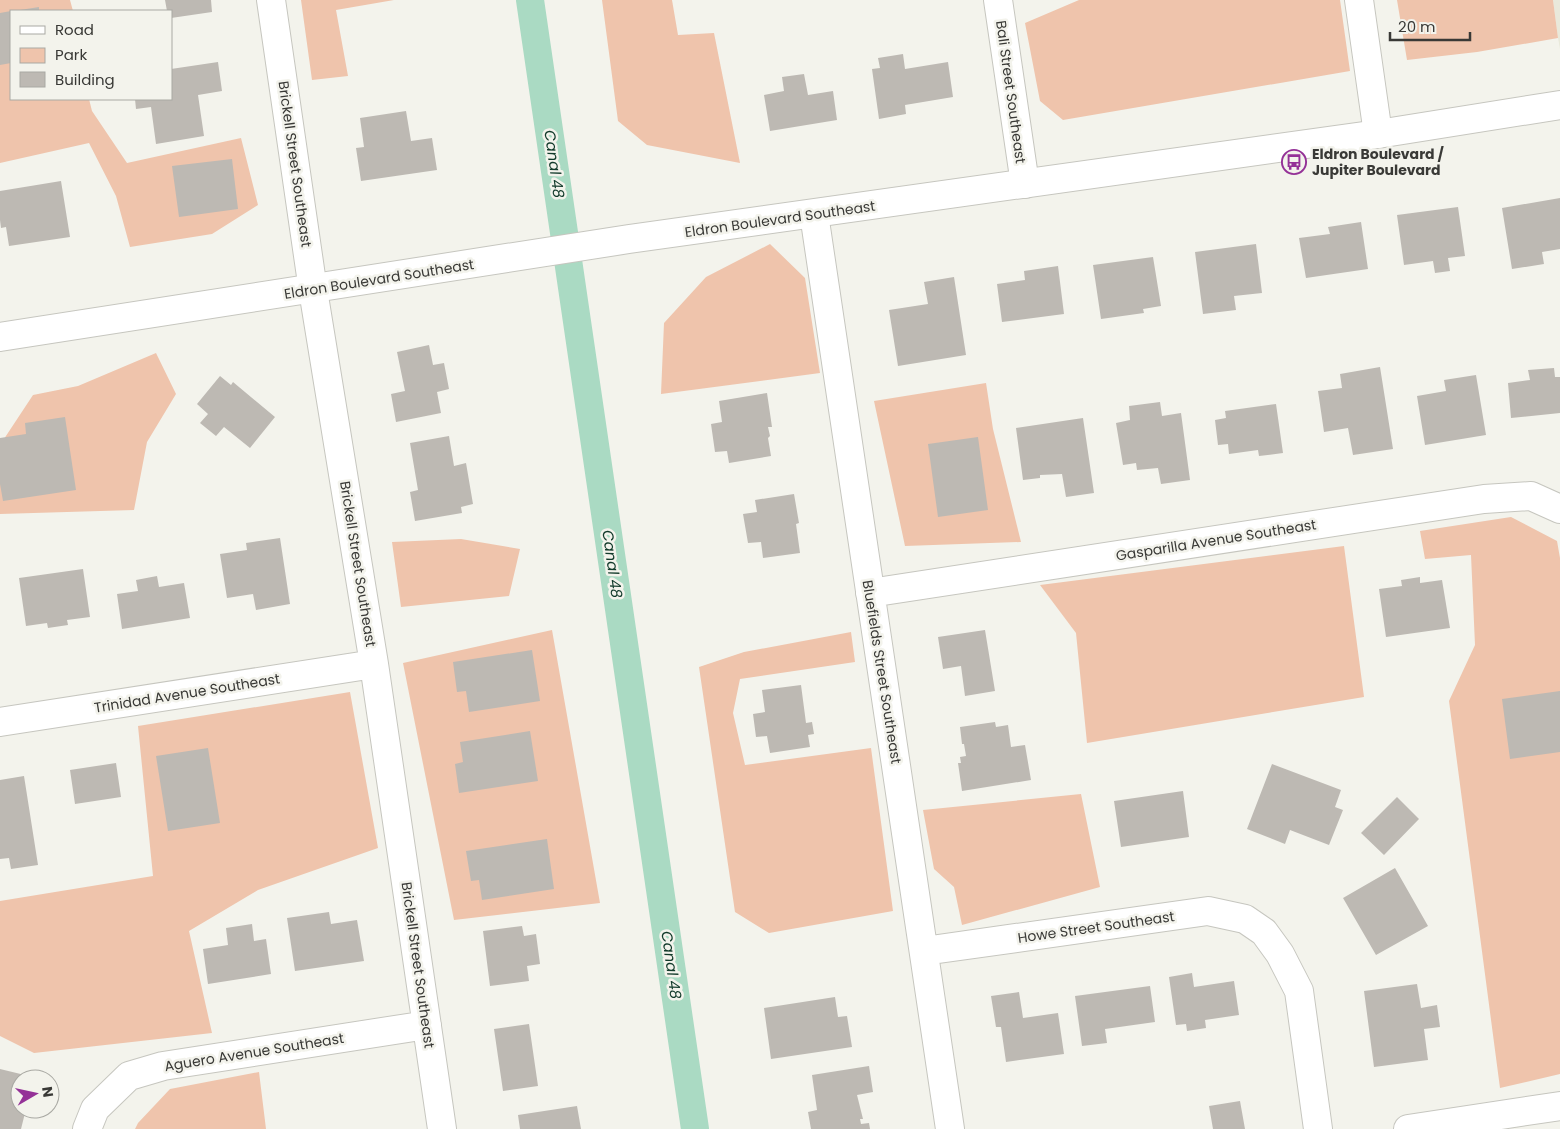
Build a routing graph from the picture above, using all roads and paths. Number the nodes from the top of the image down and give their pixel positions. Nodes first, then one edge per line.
1 (271, 0) edge
2 (998, 0) edge
3 (1359, 0) edge
4 (1560, 105) edge
5 (1378, 134) junction
6 (1024, 184) junction
7 (814, 214) junction
8 (314, 290) junction
9 (0, 337) edge
10 (1560, 509) edge
11 (870, 593) junction
12 (374, 664) junction
13 (0, 722) edge
14 (924, 951) junction
15 (427, 1026) junction
16 (1560, 1106) edge
17 (91, 1119) edge
18 (442, 1129) edge
19 (950, 1129) edge
20 (1318, 1129) edge
21 (1408, 1129) edge

1 - 8 street, Brickell Street Southeast
2 - 6 street, Bali Street Southeast
3 - 5 street
4 - 5 street, Eldron Boulevard Southeast
5 - 6 street, Eldron Boulevard Southeast
6 - 7 street, Eldron Boulevard Southeast
7 - 8 street, Eldron Boulevard Southeast
7 - 11 street, Bluefields Street Southeast
8 - 9 street, Eldron Boulevard Southeast
8 - 12 street, Brickell Street Southeast
10 - 11 street, Gasparilla Avenue Southeast
11 - 14 street, Bluefields Street Southeast
12 - 13 street, Trinidad Avenue Southeast
12 - 15 street, Brickell Street Southeast
14 - 19 street, Bluefields Street Southeast
14 - 20 street, Howe Street Southeast
15 - 17 street, Aguero Avenue Southeast
15 - 18 street, Brickell Street Southeast
16 - 21 street

